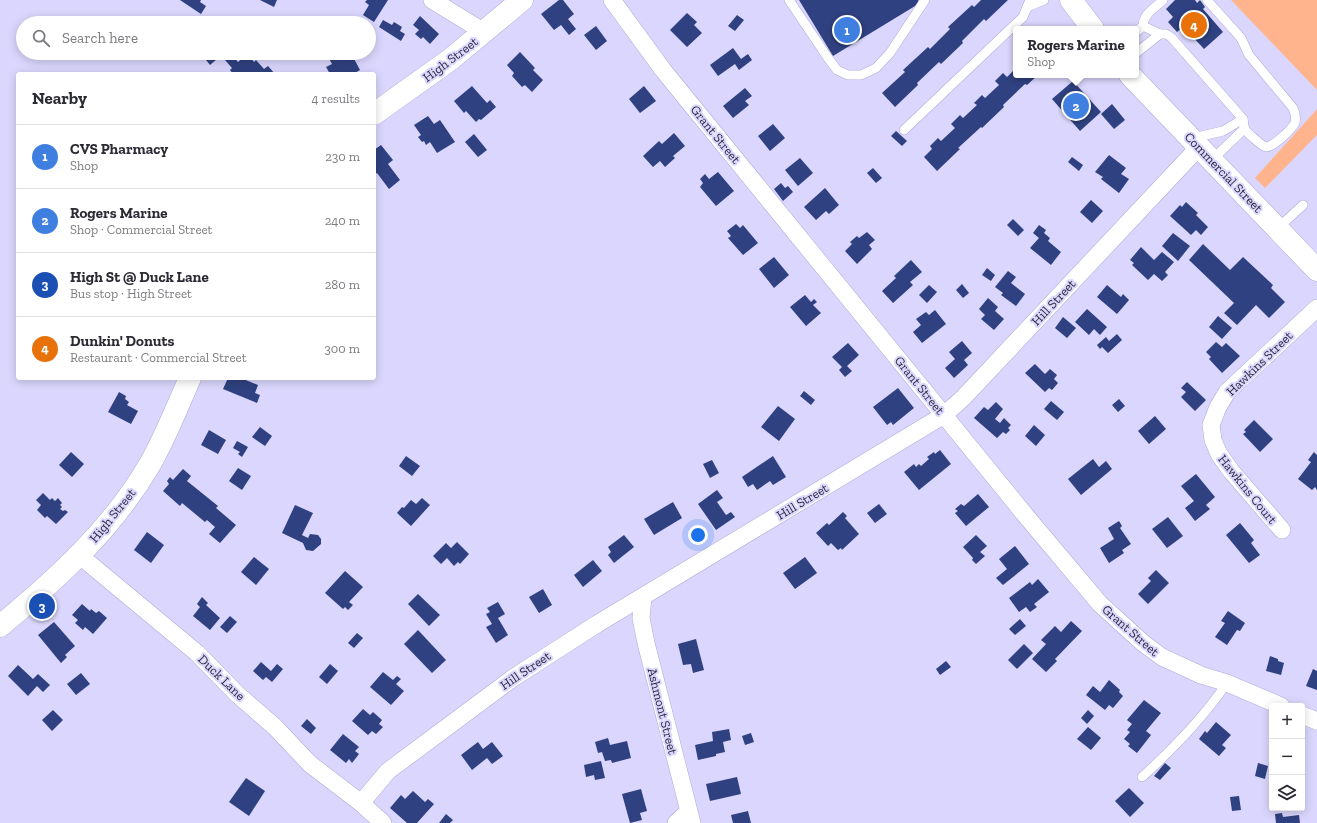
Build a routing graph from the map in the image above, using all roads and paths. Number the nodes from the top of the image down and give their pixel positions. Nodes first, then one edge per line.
1 (432, 0) edge
2 (522, 0) edge
3 (612, 0) edge
4 (789, 0) edge
5 (925, 0) edge
6 (1044, 0) edge
7 (1163, 0) edge
8 (1207, 0) edge
9 (1028, 4) edge
10 (1076, 4) edge
11 (1013, 26) edge
12 (1014, 26) edge
13 (1091, 26) edge
14 (1139, 29) edge
15 (484, 32) junction
16 (1160, 34) junction
17 (1139, 51) edge
18 (1133, 78) edge
19 (376, 113) edge
20 (1244, 124) junction
21 (904, 130) dead end
22 (1201, 149) junction
23 (1302, 205) dead end
24 (1278, 228) junction
25 (1317, 270) edge
26 (1317, 308) edge
27 (189, 380) edge
28 (944, 415) junction
29 (1211, 424) joint
30 (1282, 530) dead end
31 (79, 555) junction
32 (643, 597) junction
33 (0, 626) edge
34 (1227, 684) junction
35 (1274, 703) edge
36 (1305, 716) edge
37 (1317, 721) edge
38 (1142, 777) dead end
39 (361, 803) junction
40 (690, 817) edge
41 (383, 823) edge
42 (676, 823) edge

1 - 15 street
2 - 15 main road, High Street
3 - 28 street, Grant Street
4 - 5 lane
6 - 9 lane
7 - 14 lane
8 - 20 lane
9 - 12 lane
10 - 13 main road
11 - 21 lane
14 - 16 lane
15 - 19 main road, High Street
16 - 17 lane
16 - 20 lane
18 - 22 main road, Commercial Street
20 - 22 lane
20 - 22 lane
22 - 24 main road, Commercial Street
22 - 28 street, Hill Street
23 - 24 lane
24 - 25 main road, Commercial Street
26 - 29 street, Hawkins Street
27 - 31 main road, High Street
28 - 32 street, Hill Street
28 - 34 street, Grant Street
29 - 30 street, Hawkins Court
31 - 33 main road, High Street
31 - 39 street, Duck Lane
32 - 39 street, Hill Street
32 - 40 street, Ashmont Street
34 - 35 street, Grant Street
34 - 38 lane
36 - 37 street
39 - 41 street, Duck Lane
40 - 42 street

